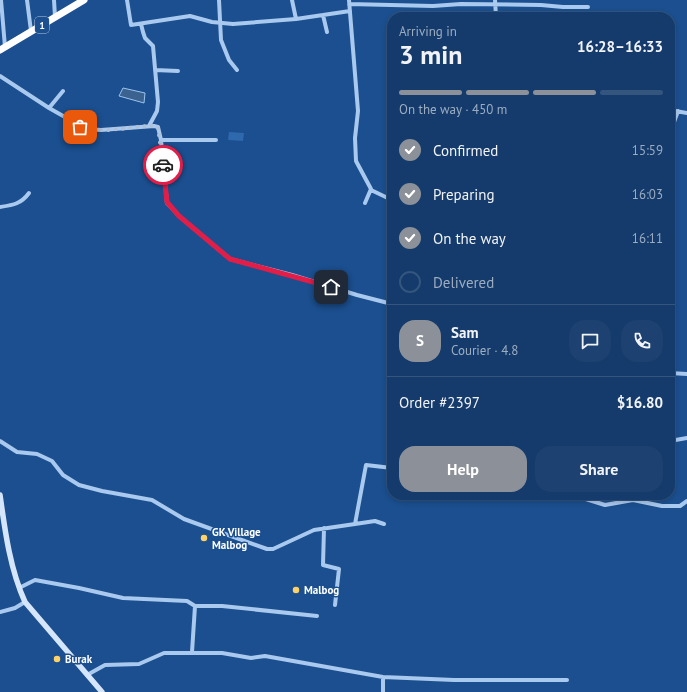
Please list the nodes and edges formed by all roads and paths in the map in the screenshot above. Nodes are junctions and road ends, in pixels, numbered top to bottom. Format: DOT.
graph roads {
  1 [pos="0,0"];
  2 [pos="27,0"];
  3 [pos="54,0"];
  4 [pos="83,0"];
  5 [pos="127,0"];
  6 [pos="219,0"];
  7 [pos="292,0"];
  8 [pos="349,2"];
  9 [pos="495,2"];
  10 [pos="588,7"];
  11 [pos="350,11"];
  12 [pos="496,12"];
  13 [pos="323,15"];
  14 [pos="55,18"];
  15 [pos="296,18"];
  16 [pos="221,23"];
  17 [pos="141,24"];
  18 [pos="31,32"];
  19 [pos="327,32"];
  20 [pos="2,48"];
  21 [pos="155,70"];
  22 [pos="237,70"];
  23 [pos="178,71"];
  24 [pos="0,76"];
  25 [pos="62,91"];
  26 [pos="49,108"];
  27 [pos="675,111"];
  28 [pos="678,111"];
  29 [pos="687,112"];
  30 [pos="675,119"];
  31 [pos="149,126"];
  32 [pos="161,140"];
  33 [pos="216,140"];
  34 [pos="371,190"];
  35 [pos="29,193"];
  36 [pos="387,198"];
  37 [pos="365,203"];
  38 [pos="0,207"];
  39 [pos="387,303"];
  40 [pos="675,373"];
  41 [pos="687,374"];
  42 [pos="687,438"];
  43 [pos="675,440"];
  44 [pos="0,441"];
  45 [pos="387,467"];
  46 [pos="0,495"];
  47 [pos="589,500"];
  48 [pos="633,500"];
  49 [pos="633,500"];
  50 [pos="687,502"];
  51 [pos="355,524"];
  52 [pos="384,524"];
  53 [pos="324,528"];
  54 [pos="19,588"];
  55 [pos="25,602"];
  56 [pos="336,605"];
  57 [pos="195,606"];
  58 [pos="0,612"];
  59 [pos="316,616"];
  60 [pos="192,652"];
  61 [pos="87,675"];
  62 [pos="384,677"];
  63 [pos="567,680"];
  64 [pos="102,692"];
  65 [pos="383,692"];
  1 -- 20 [label="street"];
  2 -- 18 [label="street"];
  3 -- 14 [label="street"];
  4 -- 14 [label="highway, 1"];
  5 -- 17 [label="street"];
  6 -- 16 [label="street"];
  7 -- 15 [label="street"];
  8 -- 9 [label="street"];
  8 -- 11 [label="street"];
  9 -- 10 [label="street"];
  9 -- 12 [label="street"];
  11 -- 13 [label="street"];
  11 -- 34 [label="street"];
  13 -- 15 [label="street"];
  13 -- 19 [label="street"];
  14 -- 18 [label="highway, 1"];
  15 -- 16 [label="street"];
  16 -- 17 [label="street"];
  16 -- 22 [label="street"];
  17 -- 21 [label="street"];
  18 -- 20 [label="highway, 1"];
  21 -- 23 [label="street"];
  21 -- 31 [label="street"];
  24 -- 26 [label="street"];
  25 -- 26 [label="street"];
  26 -- 31 [label="street"];
  27 -- 28 [label="street"];
  28 -- 29 [label="street"];
  28 -- 30 [label="street"];
  31 -- 32 [label="street"];
  32 -- 33 [label="street"];
  32 -- 39 [label="street"];
  34 -- 36 [label="street"];
  34 -- 37 [label="street"];
  35 -- 38 [label="street"];
  40 -- 41 [label="street"];
  42 -- 43 [label="street"];
  44 -- 53 [label="street"];
  45 -- 51 [label="street"];
  46 -- 54 [label="street"];
  47 -- 49 [label="street"];
  48 -- 50 [label="street"];
  51 -- 52 [label="street"];
  51 -- 53 [label="street"];
  53 -- 56 [label="street"];
  54 -- 55 [label="street"];
  54 -- 57 [label="street"];
  55 -- 58 [label="street"];
  55 -- 61 [label="street"];
  57 -- 59 [label="street"];
  57 -- 60 [label="street"];
  60 -- 61 [label="street"];
  60 -- 62 [label="street"];
  61 -- 64 [label="street"];
  62 -- 63 [label="street"];
  62 -- 65 [label="street"];
}
